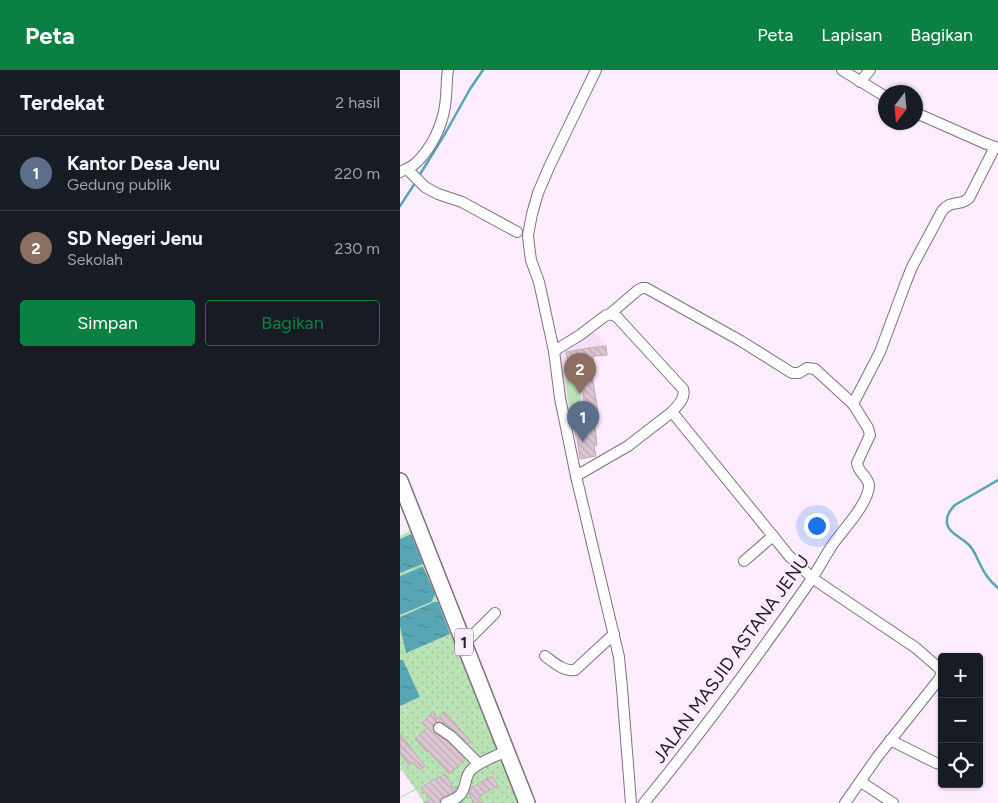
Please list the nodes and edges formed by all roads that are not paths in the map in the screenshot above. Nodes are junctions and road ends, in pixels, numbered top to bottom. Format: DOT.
graph roads {
  1 [pos="448,70"];
  2 [pos="596,70"];
  3 [pos="842,70"];
  4 [pos="870,70"];
  5 [pos="860,82"];
  6 [pos="878,92"];
  7 [pos="923,116"];
  8 [pos="996,148"];
  9 [pos="405,171"];
  10 [pos="516,232"];
  11 [pos="610,314"];
  12 [pos="554,351"];
  13 [pos="853,404"];
  14 [pos="672,412"];
  15 [pos="576,476"];
  16 [pos="400,481"];
  17 [pos="773,536"];
  18 [pos="744,561"];
  19 [pos="812,578"];
  20 [pos="495,613"];
  21 [pos="614,634"];
  22 [pos="464,644"];
  23 [pos="545,656"];
  24 [pos="439,728"];
  25 [pos="890,740"];
  26 [pos="506,751"];
  27 [pos="938,763"];
  28 [pos="479,764"];
  29 [pos="861,782"];
  30 [pos="446,803"];
  31 [pos="527,803"];
  32 [pos="631,803"];
  33 [pos="644,803"];
  34 [pos="845,803"];
  35 [pos="893,803"];
  1 -- 9 [label="street"];
  2 -- 12 [label="street"];
  3 -- 5 [label="street"];
  4 -- 5 [label="street"];
  5 -- 6 [label="street"];
  7 -- 8 [label="street"];
  8 -- 13 [label="street"];
  9 -- 10 [label="street"];
  11 -- 12 [label="street"];
  11 -- 13 [label="street"];
  11 -- 14 [label="street"];
  12 -- 15 [label="street"];
  13 -- 19 [label="street, JALAN MASJID ASTANA JENU"];
  14 -- 15 [label="street"];
  14 -- 17 [label="street"];
  15 -- 21 [label="street"];
  16 -- 22 [label="highway, 1"];
  17 -- 18 [label="street"];
  17 -- 19 [label="street"];
  19 -- 25 [label="street"];
  19 -- 33 [label="street, JALAN MASJID ASTANA JENU"];
  20 -- 22 [label="street"];
  21 -- 23 [label="street"];
  21 -- 32 [label="street"];
  22 -- 26 [label="highway, 1"];
  24 -- 28 [label="street"];
  25 -- 27 [label="street"];
  25 -- 29 [label="street"];
  26 -- 28 [label="street"];
  26 -- 31 [label="highway, 1"];
  28 -- 30 [label="street"];
  29 -- 34 [label="street"];
  29 -- 35 [label="street"];
}
